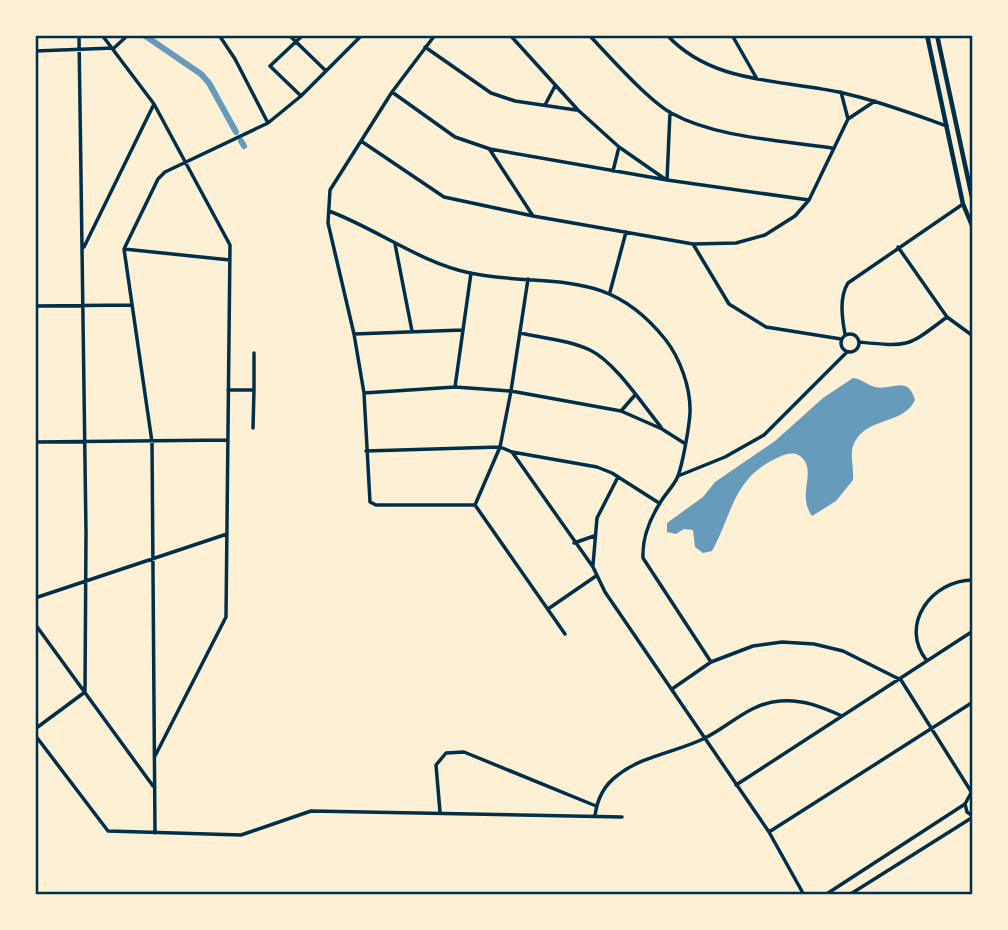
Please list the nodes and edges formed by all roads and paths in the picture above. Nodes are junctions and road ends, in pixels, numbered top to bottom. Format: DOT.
graph roads {
  1 [pos="79,35"];
  2 [pos="102,35"];
  3 [pos="128,35"];
  4 [pos="219,35"];
  5 [pos="289,35"];
  6 [pos="303,35"];
  7 [pos="362,35"];
  8 [pos="435,35"];
  9 [pos="510,35"];
  10 [pos="667,35"];
  11 [pos="732,35"];
  12 [pos="927,35"];
  13 [pos="937,35"];
  14 [pos="591,36"];
  15 [pos="296,42"];
  16 [pos="425,47"];
  17 [pos="114,48"];
  18 [pos="35,51"];
  19 [pos="78,51"];
  20 [pos="326,71"];
  21 [pos="757,79"];
  22 [pos="555,86"];
  23 [pos="841,92"];
  24 [pos="393,93"];
  25 [pos="301,96"];
  26 [pos="875,101"];
  27 [pos="153,104"];
  28 [pos="545,106"];
  29 [pos="578,110"];
  30 [pos="670,112"];
  31 [pos="848,119"];
  32 [pos="268,123"];
  33 [pos="947,127"];
  34 [pos="361,141"];
  35 [pos="619,147"];
  36 [pos="490,149"];
  37 [pos="832,149"];
  38 [pos="184,162"];
  39 [pos="613,171"];
  40 [pos="667,180"];
  41 [pos="809,200"];
  42 [pos="973,202"];
  43 [pos="963,204"];
  44 [pos="329,212"];
  45 [pos="533,216"];
  46 [pos="973,228"];
  47 [pos="626,232"];
  48 [pos="395,243"];
  49 [pos="693,244"];
  50 [pos="898,247"];
  51 [pos="83,249"];
  52 [pos="124,249"];
  53 [pos="230,260"];
  54 [pos="471,273"];
  55 [pos="528,279"];
  56 [pos="610,292"];
  57 [pos="83,305"];
  58 [pos="131,305"];
  59 [pos="35,306"];
  60 [pos="947,317"];
  61 [pos="462,330"];
  62 [pos="412,331"];
  63 [pos="520,333"];
  64 [pos="354,334"];
  65 [pos="845,334"];
  66 [pos="973,336"];
  67 [pos="841,339"];
  68 [pos="859,342"];
  69 [pos="847,352"];
  70 [pos="254,353"];
  71 [pos="455,387"];
  72 [pos="228,390"];
  73 [pos="254,390"];
  74 [pos="511,391"];
  75 [pos="364,393"];
  76 [pos="635,395"];
  77 [pos="621,411"];
  78 [pos="253,428"];
  79 [pos="662,429"];
  80 [pos="228,440"];
  81 [pos="85,441"];
  82 [pos="35,442"];
  83 [pos="152,442"];
  84 [pos="684,443"];
  85 [pos="499,447"];
  86 [pos="366,452"];
  87 [pos="512,452"];
  88 [pos="678,476"];
  89 [pos="618,477"];
  90 [pos="659,503"];
  91 [pos="475,505"];
  92 [pos="227,534"];
  93 [pos="594,536"];
  94 [pos="574,542"];
  95 [pos="152,558"];
  96 [pos="593,567"];
  97 [pos="596,576"];
  98 [pos="973,580"];
  99 [pos="86,582"];
  100 [pos="35,598"];
  101 [pos="548,609"];
  102 [pos="35,624"];
  103 [pos="973,631"];
  104 [pos="565,634"];
  105 [pos="928,661"];
  106 [pos="711,662"];
  107 [pos="901,680"];
  108 [pos="672,689"];
  109 [pos="85,692"];
  110 [pos="973,702"];
  111 [pos="842,716"];
  112 [pos="930,728"];
  113 [pos="35,729"];
  114 [pos="35,735"];
  115 [pos="704,739"];
  116 [pos="154,759"];
  117 [pos="736,785"];
  118 [pos="154,787"];
  119 [pos="972,792"];
  120 [pos="965,804"];
  121 [pos="596,806"];
  122 [pos="440,812"];
  123 [pos="595,816"];
  124 [pos="622,817"];
  125 [pos="973,817"];
  126 [pos="769,832"];
  127 [pos="155,833"];
  128 [pos="804,895"];
  129 [pos="825,895"];
  130 [pos="849,895"];
  1 -- 19 [label="street"];
  2 -- 17 [label="street"];
  3 -- 17 [label="street"];
  4 -- 32 [label="street"];
  5 -- 15 [label="street"];
  6 -- 15 [label="street"];
  7 -- 20 [label="street"];
  8 -- 16 [label="street"];
  9 -- 22 [label="street"];
  10 -- 21 [label="street"];
  11 -- 21 [label="street"];
  12 -- 33 [label="street"];
  13 -- 42 [label="street"];
  14 -- 30 [label="street"];
  15 -- 20 [label="street"];
  15 -- 25 [label="street"];
  16 -- 24 [label="street"];
  16 -- 28 [label="street"];
  17 -- 19 [label="street"];
  17 -- 27 [label="street"];
  18 -- 19 [label="street"];
  19 -- 51 [label="street"];
  20 -- 25 [label="street"];
  21 -- 23 [label="street"];
  22 -- 28 [label="street"];
  22 -- 29 [label="street"];
  23 -- 26 [label="street"];
  23 -- 31 [label="street"];
  24 -- 34 [label="street"];
  24 -- 36 [label="street"];
  25 -- 32 [label="street"];
  26 -- 31 [label="street"];
  26 -- 33 [label="street"];
  27 -- 38 [label="street"];
  27 -- 51 [label="street"];
  28 -- 29 [label="street"];
  29 -- 35 [label="street"];
  30 -- 37 [label="street"];
  30 -- 40 [label="street"];
  31 -- 37 [label="street"];
  32 -- 38 [label="street"];
  33 -- 43 [label="street"];
  34 -- 44 [label="street"];
  34 -- 45 [label="street"];
  35 -- 39 [label="street"];
  35 -- 40 [label="street"];
  36 -- 39 [label="street"];
  36 -- 45 [label="street"];
  37 -- 41 [label="street"];
  38 -- 52 [label="street"];
  38 -- 53 [label="street"];
  39 -- 40 [label="street"];
  40 -- 41 [label="street"];
  41 -- 49 [label="street"];
  43 -- 46 [label="street"];
  43 -- 50 [label="street"];
  44 -- 48 [label="street"];
  44 -- 64 [label="street"];
  45 -- 47 [label="street"];
  47 -- 49 [label="street"];
  47 -- 56 [label="street"];
  48 -- 54 [label="street"];
  48 -- 62 [label="street"];
  49 -- 67 [label="street"];
  50 -- 60 [label="street"];
  50 -- 65 [label="street"];
  51 -- 57 [label="street"];
  52 -- 53 [label="street"];
  52 -- 58 [label="street"];
  53 -- 72 [label="street"];
  54 -- 55 [label="street"];
  54 -- 61 [label="street"];
  55 -- 56 [label="street"];
  55 -- 63 [label="street"];
  56 -- 84 [label="street"];
  57 -- 58 [label="street"];
  57 -- 59 [label="street"];
  57 -- 81 [label="street"];
  58 -- 83 [label="street"];
  60 -- 66 [label="street"];
  60 -- 68 [label="street"];
  61 -- 62 [label="street"];
  61 -- 71 [label="street"];
  62 -- 64 [label="street"];
  63 -- 74 [label="street"];
  63 -- 76 [label="street"];
  64 -- 75 [label="street"];
  65 -- 67 [label="street"];
  65 -- 68 [label="street"];
  67 -- 69 [label="street"];
  68 -- 69 [label="street"];
  69 -- 88 [label="street"];
  70 -- 73 [label="street"];
  71 -- 74 [label="street"];
  71 -- 75 [label="street"];
  72 -- 73 [label="street"];
  72 -- 80 [label="street"];
  73 -- 78 [label="street"];
  74 -- 77 [label="street"];
  74 -- 85 [label="street"];
  75 -- 86 [label="street"];
  76 -- 77 [label="street"];
  76 -- 79 [label="street"];
  77 -- 79 [label="street"];
  79 -- 84 [label="street"];
  80 -- 83 [label="street"];
  80 -- 92 [label="street"];
  81 -- 82 [label="street"];
  81 -- 83 [label="street"];
  81 -- 99 [label="street"];
  83 -- 95 [label="street"];
  84 -- 88 [label="street"];
  85 -- 86 [label="street"];
  85 -- 87 [label="street"];
  85 -- 91 [label="street"];
  86 -- 91 [label="street"];
  87 -- 89 [label="street"];
  87 -- 94 [label="street"];
  88 -- 90 [label="street"];
  89 -- 90 [label="street"];
  89 -- 93 [label="street"];
  90 -- 106 [label="street"];
  91 -- 101 [label="street"];
  92 -- 95 [label="street"];
  92 -- 116 [label="street"];
  93 -- 94 [label="street"];
  93 -- 96 [label="street"];
  94 -- 96 [label="street"];
  95 -- 99 [label="street"];
  95 -- 116 [label="street"];
  96 -- 97 [label="street"];
  97 -- 101 [label="street"];
  97 -- 108 [label="street"];
  98 -- 105 [label="street"];
  99 -- 100 [label="street"];
  99 -- 109 [label="street"];
  101 -- 104 [label="street"];
  102 -- 109 [label="street"];
  103 -- 105 [label="street"];
  105 -- 107 [label="street"];
  106 -- 107 [label="street"];
  106 -- 108 [label="street"];
  107 -- 111 [label="street"];
  107 -- 112 [label="street"];
  108 -- 115 [label="street"];
  109 -- 113 [label="street"];
  109 -- 118 [label="street"];
  110 -- 112 [label="street"];
  111 -- 115 [label="street"];
  111 -- 117 [label="street"];
  112 -- 119 [label="street"];
  112 -- 126 [label="street"];
  114 -- 127 [label="street"];
  115 -- 117 [label="street"];
  115 -- 121 [label="street"];
  116 -- 118 [label="street"];
  117 -- 126 [label="street"];
  118 -- 127 [label="street"];
  119 -- 120 [label="street"];
  120 -- 125 [label="street"];
  120 -- 129 [label="street"];
  121 -- 122 [label="street"];
  121 -- 123 [label="street"];
  122 -- 123 [label="street"];
  122 -- 127 [label="street"];
  123 -- 124 [label="street"];
  125 -- 130 [label="street"];
  126 -- 128 [label="street"];
}
